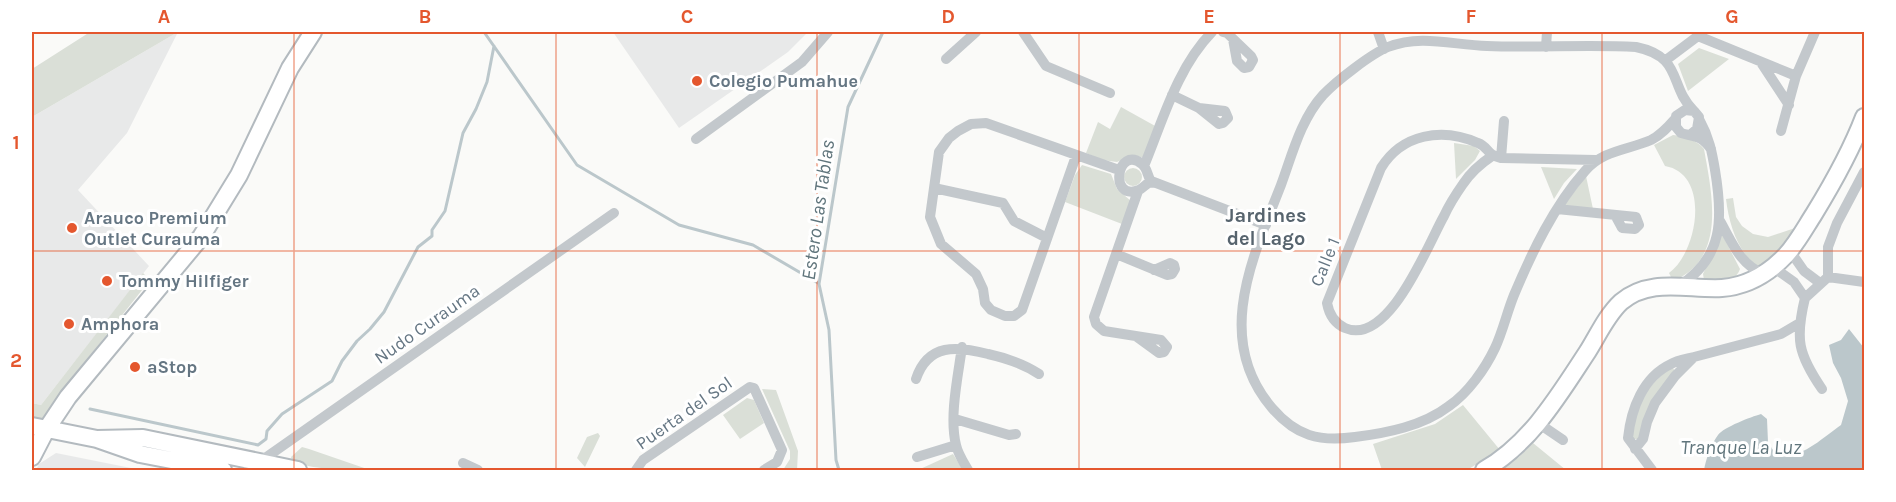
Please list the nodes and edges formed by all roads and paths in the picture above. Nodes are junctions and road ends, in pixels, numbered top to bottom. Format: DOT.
graph roads {
  1 [pos="313,32"];
  2 [pos="828,32"];
  3 [pos="976,32"];
  4 [pos="1023,32"];
  5 [pos="1212,32"];
  6 [pos="1223,32"];
  7 [pos="1378,32"];
  8 [pos="1547,32"];
  9 [pos="1815,32"];
  10 [pos="1699,34"];
  11 [pos="1233,39"];
  12 [pos="1546,47"];
  13 [pos="1384,49"];
  14 [pos="946,59"];
  15 [pos="1666,60"];
  16 [pos="1762,64"];
  17 [pos="1675,74"];
  18 [pos="1796,76"];
  19 [pos="1110,93"];
  20 [pos="1172,95"];
  21 [pos="1789,105"];
  22 [pos="1199,108"];
  23 [pos="1694,111"];
  24 [pos="1864,117"];
  25 [pos="1504,121"];
  26 [pos="1677,121"];
  27 [pos="1700,122"];
  28 [pos="1781,131"];
  29 [pos="1691,134"];
  30 [pos="696,139"];
  31 [pos="1711,149"];
  32 [pos="1076,156"];
  33 [pos="1497,157"];
  34 [pos="1596,160"];
  35 [pos="1144,166"];
  36 [pos="1119,170"];
  37 [pos="1864,172"];
  38 [pos="1156,183"];
  39 [pos="934,188"];
  40 [pos="1138,190"];
  41 [pos="1557,209"];
  42 [pos="614,213"];
  43 [pos="1615,215"];
  44 [pos="1720,221"];
  45 [pos="1266,225"];
  46 [pos="1047,238"];
  47 [pos="1790,251"];
  48 [pos="1116,254"];
  49 [pos="1745,263"];
  50 [pos="1154,270"];
  51 [pos="1700,270"];
  52 [pos="1768,270"];
  53 [pos="1824,280"];
  54 [pos="1864,282"];
  55 [pos="1737,286"];
  56 [pos="1678,287"];
  57 [pos="1701,288"];
  58 [pos="1805,298"];
  59 [pos="1798,324"];
  60 [pos="1137,337"];
  61 [pos="962,347"];
  62 [pos="1694,357"];
  63 [pos="1040,374"];
  64 [pos="916,380"];
  65 [pos="1822,389"];
  66 [pos="955,419"];
  67 [pos="1538,423"];
  68 [pos="39,428"];
  69 [pos="1016,434"];
  70 [pos="97,439"];
  71 [pos="1563,440"];
  72 [pos="956,445"];
  73 [pos="1635,449"];
  74 [pos="32,457"];
  75 [pos="917,457"];
  76 [pos="463,463"];
  77 [pos="254,466"];
  78 [pos="223,471"];
  79 [pos="298,471"];
  80 [pos="478,471"];
  81 [pos="636,471"];
  82 [pos="764,471"];
  83 [pos="968,471"];
  84 [pos="1484,471"];
  85 [pos="1652,471"];
  1 -- 68 [label="street"];
  2 -- 30 [label="street"];
  3 -- 14 [label="street"];
  4 -- 19 [label="street"];
  5 -- 20 [label="street"];
  6 -- 11 [label="street"];
  7 -- 13 [label="street"];
  8 -- 12 [label="street"];
  9 -- 18 [label="street"];
  10 -- 15 [label="street"];
  10 -- 16 [label="street"];
  12 -- 13 [label="street"];
  12 -- 15 [label="street"];
  13 -- 45 [label="street"];
  15 -- 17 [label="street"];
  16 -- 18 [label="street"];
  16 -- 21 [label="street"];
  17 -- 23 [label="street"];
  17 -- 26 [label="street"];
  18 -- 21 [label="street"];
  20 -- 22 [label="street"];
  20 -- 35 [label="street"];
  21 -- 28 [label="street"];
  23 -- 26 [label="street"];
  23 -- 27 [label="street"];
  24 -- 47 [label="street"];
  25 -- 33 [label="street"];
  26 -- 29 [label="street"];
  26 -- 34 [label="street"];
  27 -- 29 [label="street"];
  27 -- 31 [label="street"];
  29 -- 31 [label="street"];
  31 -- 44 [label="street"];
  32 -- 36 [label="street"];
  32 -- 39 [label="street"];
  32 -- 46 [label="street"];
  33 -- 33 [label="street, Calle 1"];
  33 -- 34 [label="street"];
  34 -- 41 [label="street"];
  35 -- 36 [label="street"];
  35 -- 38 [label="street"];
  36 -- 40 [label="street"];
  37 -- 53 [label="street"];
  38 -- 40 [label="street"];
  38 -- 45 [label="street"];
  39 -- 46 [label="street"];
  39 -- 46 [label="street"];
  40 -- 48 [label="street"];
  41 -- 43 [label="street"];
  41 -- 45 [label="street"];
  42 -- 77 [label="street, Nudo Curauma"];
  44 -- 49 [label="street"];
  44 -- 51 [label="street"];
  47 -- 52 [label="street"];
  47 -- 53 [label="street"];
  48 -- 50 [label="street"];
  48 -- 60 [label="street"];
  49 -- 52 [label="street"];
  49 -- 55 [label="street"];
  51 -- 56 [label="street"];
  51 -- 57 [label="street"];
  52 -- 55 [label="street"];
  52 -- 58 [label="street"];
  53 -- 54 [label="street"];
  53 -- 58 [label="street"];
  55 -- 57 [label="street"];
  56 -- 57 [label="street"];
  56 -- 67 [label="street"];
  58 -- 59 [label="street"];
  59 -- 62 [label="street"];
  59 -- 65 [label="street"];
  61 -- 63 [label="street"];
  61 -- 64 [label="street"];
  61 -- 66 [label="street"];
  62 -- 73 [label="street"];
  62 -- 73 [label="street"];
  66 -- 69 [label="street"];
  66 -- 72 [label="street"];
  67 -- 71 [label="street"];
  67 -- 84 [label="street"];
  68 -- 70 [label="street"];
  68 -- 74 [label="street"];
  70 -- 77 [label="street"];
  70 -- 78 [label="street"];
  72 -- 75 [label="street"];
  72 -- 83 [label="street"];
  73 -- 85 [label="street"];
  76 -- 80 [label="street"];
  77 -- 79 [label="street"];
  81 -- 82 [label="street, Puerta del Sol"];
}
